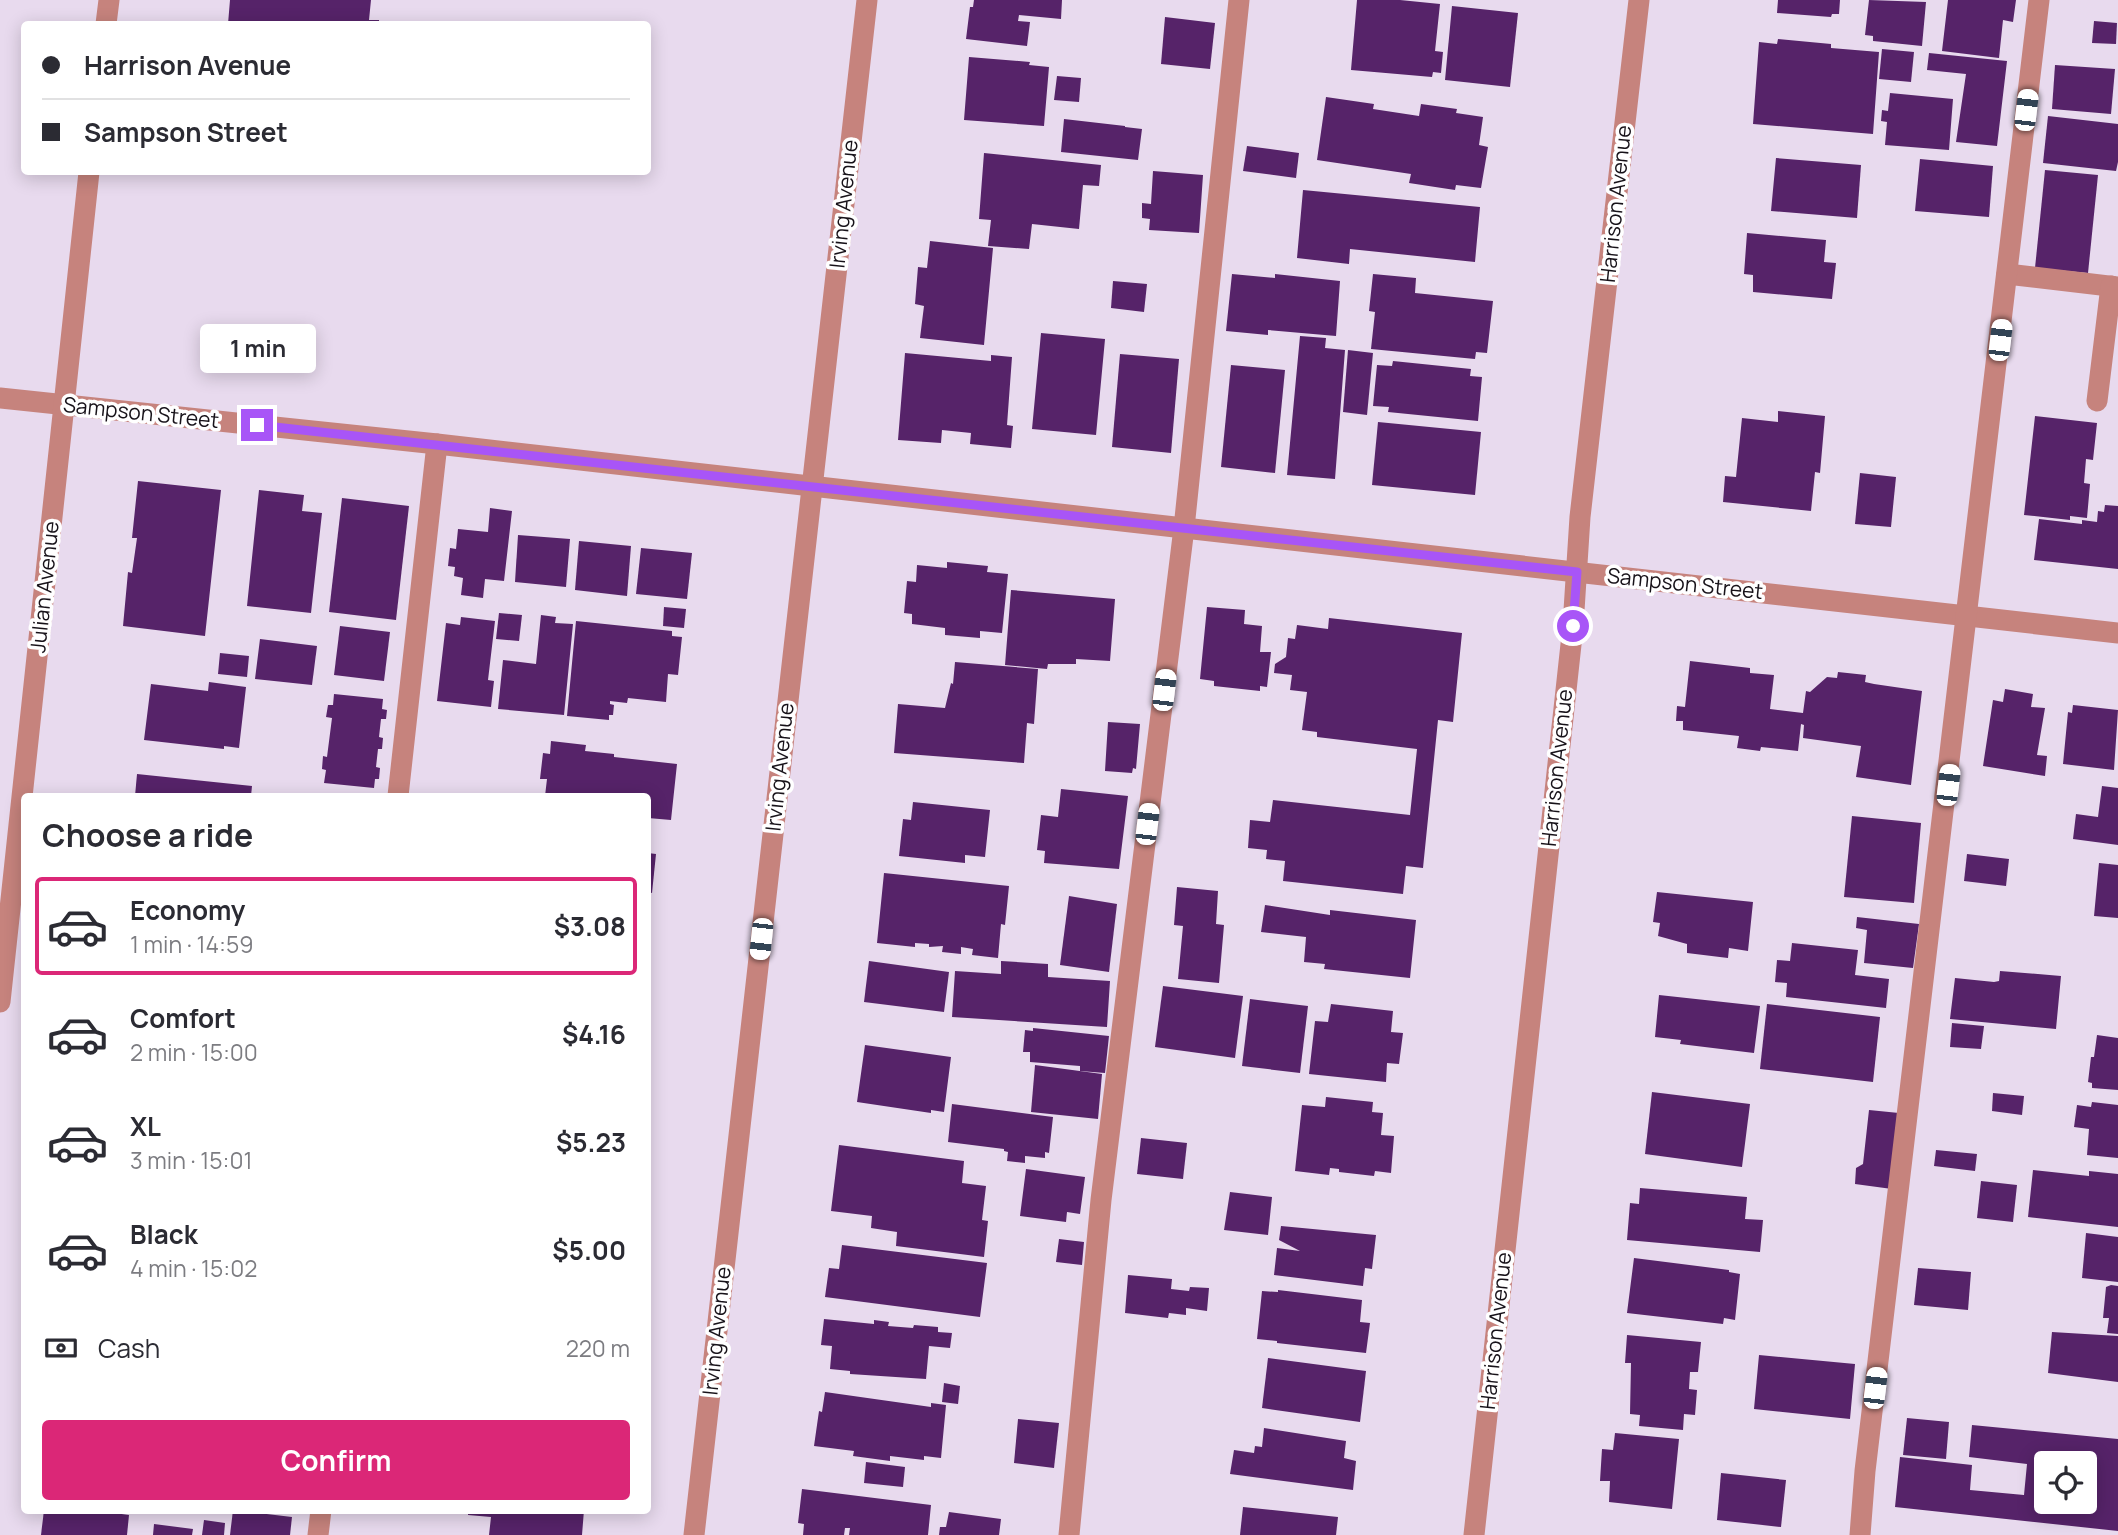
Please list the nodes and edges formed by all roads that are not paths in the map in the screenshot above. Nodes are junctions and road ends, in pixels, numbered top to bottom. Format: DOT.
graph roads {
  1 [pos="109,0"];
  2 [pos="867,0"];
  3 [pos="1238,0"];
  4 [pos="1639,0"];
  5 [pos="2039,0"];
  6 [pos="106,21"];
  7 [pos="89,175"];
  8 [pos="2007,274"];
  9 [pos="2114,286"];
  10 [pos="0,398"];
  11 [pos="2097,401"];
  12 [pos="64,405"];
  13 [pos="437,444"];
  14 [pos="813,487"];
  15 [pos="1184,528"];
  16 [pos="1577,572"];
  17 [pos="1968,616"];
  18 [pos="2118,633"];
  19 [pos="22,793"];
  20 [pos="398,793"];
  21 [pos="21,806"];
  22 [pos="0,1002"];
  23 [pos="321,1514"];
  24 [pos="318,1535"];
  25 [pos="694,1535"];
  26 [pos="1069,1535"];
  27 [pos="1474,1535"];
  28 [pos="1860,1535"];
  1 -- 6 [label="street"];
  2 -- 14 [label="street, Irving Avenue"];
  3 -- 15 [label="street"];
  4 -- 16 [label="street, Harrison Avenue"];
  5 -- 8 [label="street"];
  7 -- 12 [label="street, Julian Avenue"];
  8 -- 9 [label="street"];
  8 -- 17 [label="street"];
  9 -- 11 [label="street"];
  10 -- 12 [label="street, Sampson Street"];
  12 -- 13 [label="street, Sampson Street"];
  12 -- 19 [label="street, Julian Avenue"];
  13 -- 14 [label="street, Sampson Street"];
  13 -- 20 [label="street"];
  14 -- 15 [label="street, Sampson Street"];
  14 -- 25 [label="street, Irving Avenue"];
  15 -- 16 [label="street, Sampson Street"];
  15 -- 26 [label="street"];
  16 -- 17 [label="street, Sampson Street"];
  16 -- 27 [label="street, Harrison Avenue"];
  17 -- 18 [label="street, Sampson Street"];
  17 -- 28 [label="street"];
  21 -- 22 [label="street, Julian Avenue"];
  23 -- 24 [label="street"];
}
